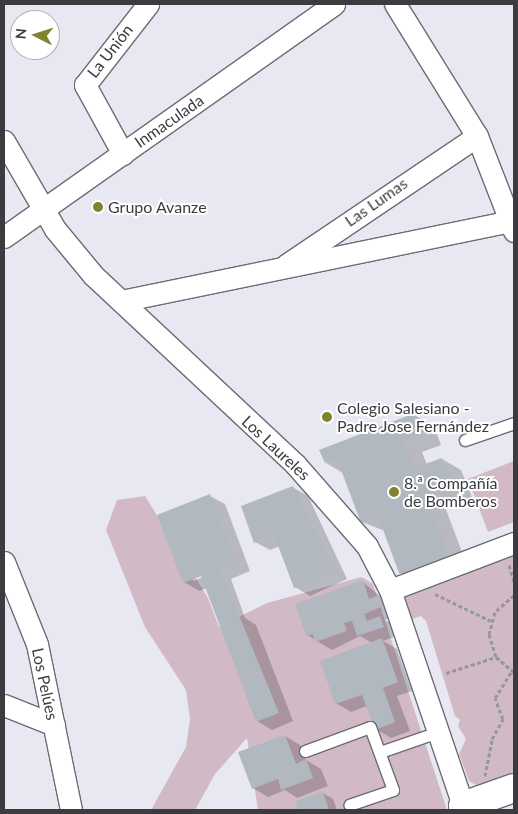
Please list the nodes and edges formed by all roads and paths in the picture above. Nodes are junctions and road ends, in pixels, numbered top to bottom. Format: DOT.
graph roads {
  1 [pos="148,4"];
  2 [pos="334,4"];
  3 [pos="395,4"];
  4 [pos="477,136"];
  5 [pos="4,141"];
  6 [pos="123,154"];
  7 [pos="43,209"];
  8 [pos="512,226"];
  9 [pos="4,238"];
  10 [pos="277,270"];
  11 [pos="121,301"];
  12 [pos="514,423"];
  13 [pos="464,440"];
  14 [pos="514,543"];
  15 [pos="4,562"];
  16 [pos="415,580"];
  17 [pos="390,590"];
  18 [pos="514,595"];
  19 [pos="490,621"];
  20 [pos="496,657"];
  21 [pos="513,671"];
  22 [pos="446,673"];
  23 [pos="4,705"];
  24 [pos="54,725"];
  25 [pos="438,732"];
  26 [pos="305,751"];
  27 [pos="380,752"];
  28 [pos="485,779"];
  29 [pos="514,788"];
  30 [pos="349,805"];
  31 [pos="464,808"];
  32 [pos="72,810"];
  1 -- 6 [label="street, La Unión"];
  2 -- 6 [label="street, Inmaculada"];
  3 -- 4 [label="street, Las Lumas"];
  4 -- 8 [label="street, Las Lumas"];
  4 -- 10 [label="street, Las Lumas"];
  5 -- 7 [label="street, Los Laureles"];
  6 -- 7 [label="street, Inmaculada"];
  7 -- 9 [label="street, Inmaculada"];
  7 -- 11 [label="street, Los Laureles"];
  8 -- 10 [label="street, Las Lumas"];
  10 -- 11 [label="street, Las Lumas"];
  11 -- 17 [label="street, Los Laureles"];
  12 -- 13 [label="lane"];
  14 -- 16 [label="street"];
  15 -- 24 [label="street, Los Pelúes"];
  16 -- 17 [label="street"];
  16 -- 19 [label="path"];
  17 -- 25 [label="street, Los Laureles"];
  18 -- 19 [label="path"];
  19 -- 20 [label="path"];
  20 -- 21 [label="path"];
  20 -- 22 [label="path"];
  21 -- 28 [label="path"];
  23 -- 24 [label="street"];
  24 -- 32 [label="street, Los Pelúes"];
  25 -- 27 [label="lane"];
  25 -- 31 [label="street, Los Laureles"];
  26 -- 27 [label="lane"];
  27 -- 30 [label="lane"];
  29 -- 31 [label="main road"];
}
